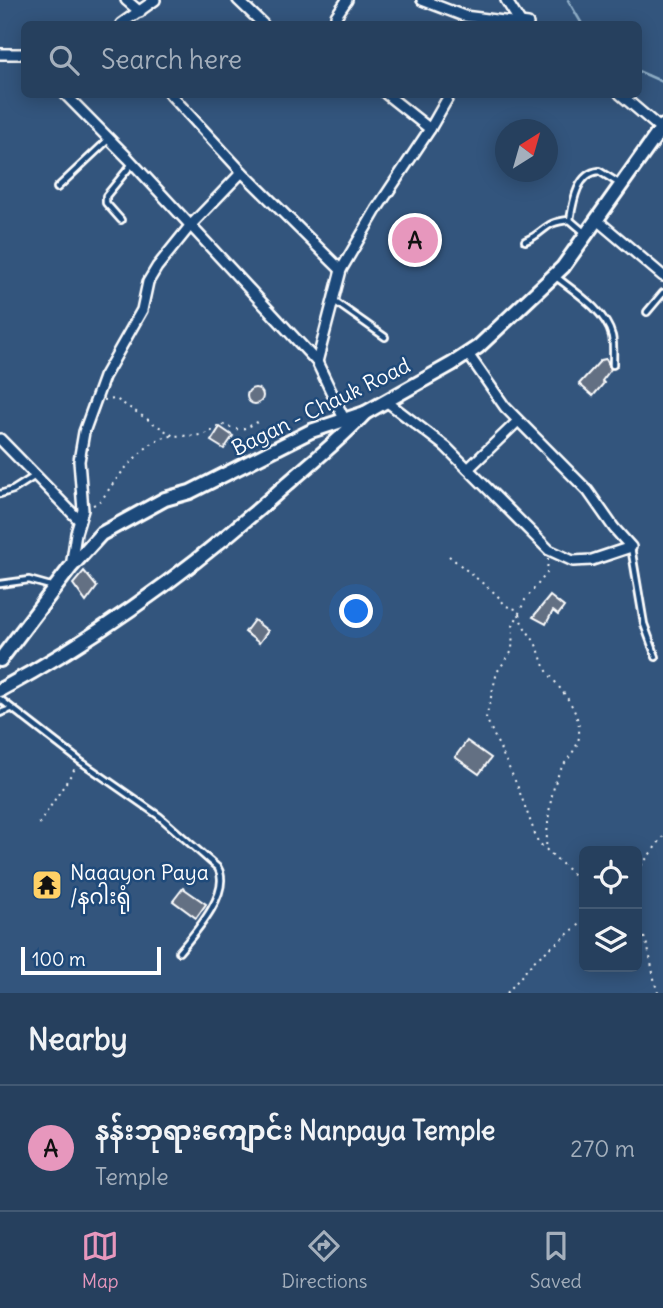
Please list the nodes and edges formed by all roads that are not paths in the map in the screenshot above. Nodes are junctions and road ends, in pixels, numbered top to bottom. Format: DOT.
graph roads {
  1 [pos="126,0"];
  2 [pos="155,0"];
  3 [pos="238,0"];
  4 [pos="347,0"];
  5 [pos="422,0"];
  6 [pos="506,0"];
  7 [pos="140,12"];
  8 [pos="336,16"];
  9 [pos="126,21"];
  10 [pos="260,21"];
  11 [pos="488,21"];
  12 [pos="519,21"];
  13 [pos="0,54"];
  14 [pos="21,54"];
  15 [pos="69,98"];
  16 [pos="174,98"];
  17 [pos="391,98"];
  18 [pos="448,98"];
  19 [pos="625,98"];
  20 [pos="662,128"];
  21 [pos="430,129"];
  22 [pos="109,139"];
  23 [pos="133,163"];
  24 [pos="242,172"];
  25 [pos="621,185"];
  26 [pos="57,188"];
  27 [pos="121,220"];
  28 [pos="570,220"];
  29 [pos="597,220"];
  30 [pos="190,226"];
  31 [pos="588,235"];
  32 [pos="525,242"];
  33 [pos="341,270"];
  34 [pos="554,275"];
  35 [pos="663,276"];
  36 [pos="663,293"];
  37 [pos="334,300"];
  38 [pos="646,312"];
  39 [pos="385,337"];
  40 [pos="468,354"];
  41 [pos="317,362"];
  42 [pos="613,365"];
  43 [pos="386,401"];
  44 [pos="518,421"];
  45 [pos="346,423"];
  46 [pos="0,439"];
  47 [pos="468,469"];
  48 [pos="35,476"];
  49 [pos="0,494"];
  50 [pos="79,520"];
  51 [pos="631,547"];
  52 [pos="70,568"];
  53 [pos="0,584"];
  54 [pos="56,587"];
  55 [pos="656,657"];
  56 [pos="0,660"];
  57 [pos="0,690"];
  58 [pos="0,699"];
  59 [pos="12,708"];
  60 [pos="0,713"];
  61 [pos="178,952"];
  1 -- 7 [label="street"];
  2 -- 7 [label="street"];
  3 -- 10 [label="street"];
  4 -- 8 [label="street"];
  5 -- 11 [label="street"];
  6 -- 12 [label="street"];
  7 -- 9 [label="street"];
  13 -- 14 [label="street"];
  15 -- 22 [label="street"];
  16 -- 24 [label="street"];
  17 -- 21 [label="street"];
  18 -- 21 [label="street"];
  19 -- 20 [label="street"];
  20 -- 25 [label="main road, Bagan - Chauk Road"];
  21 -- 33 [label="street"];
  22 -- 23 [label="street"];
  22 -- 26 [label="lane"];
  23 -- 27 [label="lane"];
  23 -- 30 [label="street"];
  24 -- 30 [label="street"];
  24 -- 33 [label="street"];
  25 -- 28 [label="lane"];
  25 -- 29 [label="main road, Bagan - Chauk Road"];
  28 -- 31 [label="lane"];
  28 -- 32 [label="lane"];
  29 -- 31 [label="main road, Bagan - Chauk Road"];
  29 -- 35 [label="street"];
  30 -- 41 [label="street"];
  30 -- 50 [label="street"];
  31 -- 34 [label="main road, Bagan - Chauk Road"];
  33 -- 37 [label="street"];
  34 -- 40 [label="main road, Bagan - Chauk Road"];
  34 -- 42 [label="lane"];
  36 -- 38 [label="lane"];
  37 -- 39 [label="lane"];
  37 -- 41 [label="street"];
  40 -- 43 [label="main road, Bagan - Chauk Road"];
  40 -- 44 [label="street"];
  41 -- 45 [label="street"];
  43 -- 45 [label="main road, Bagan - Chauk Road"];
  43 -- 47 [label="street"];
  44 -- 47 [label="street"];
  44 -- 51 [label="street"];
  45 -- 52 [label="main road, Bagan - Chauk Road"];
  45 -- 57 [label="main road, Bagan - Chauk Road"];
  46 -- 48 [label="street"];
  47 -- 51 [label="street"];
  48 -- 49 [label="lane"];
  48 -- 50 [label="street"];
  50 -- 52 [label="street"];
  51 -- 55 [label="lane"];
  52 -- 54 [label="main road, Bagan - Chauk Road"];
  53 -- 54 [label="lane"];
  54 -- 56 [label="main road, Bagan - Chauk Road"];
  58 -- 59 [label="lane"];
  59 -- 60 [label="lane"];
  59 -- 61 [label="lane"];
}
